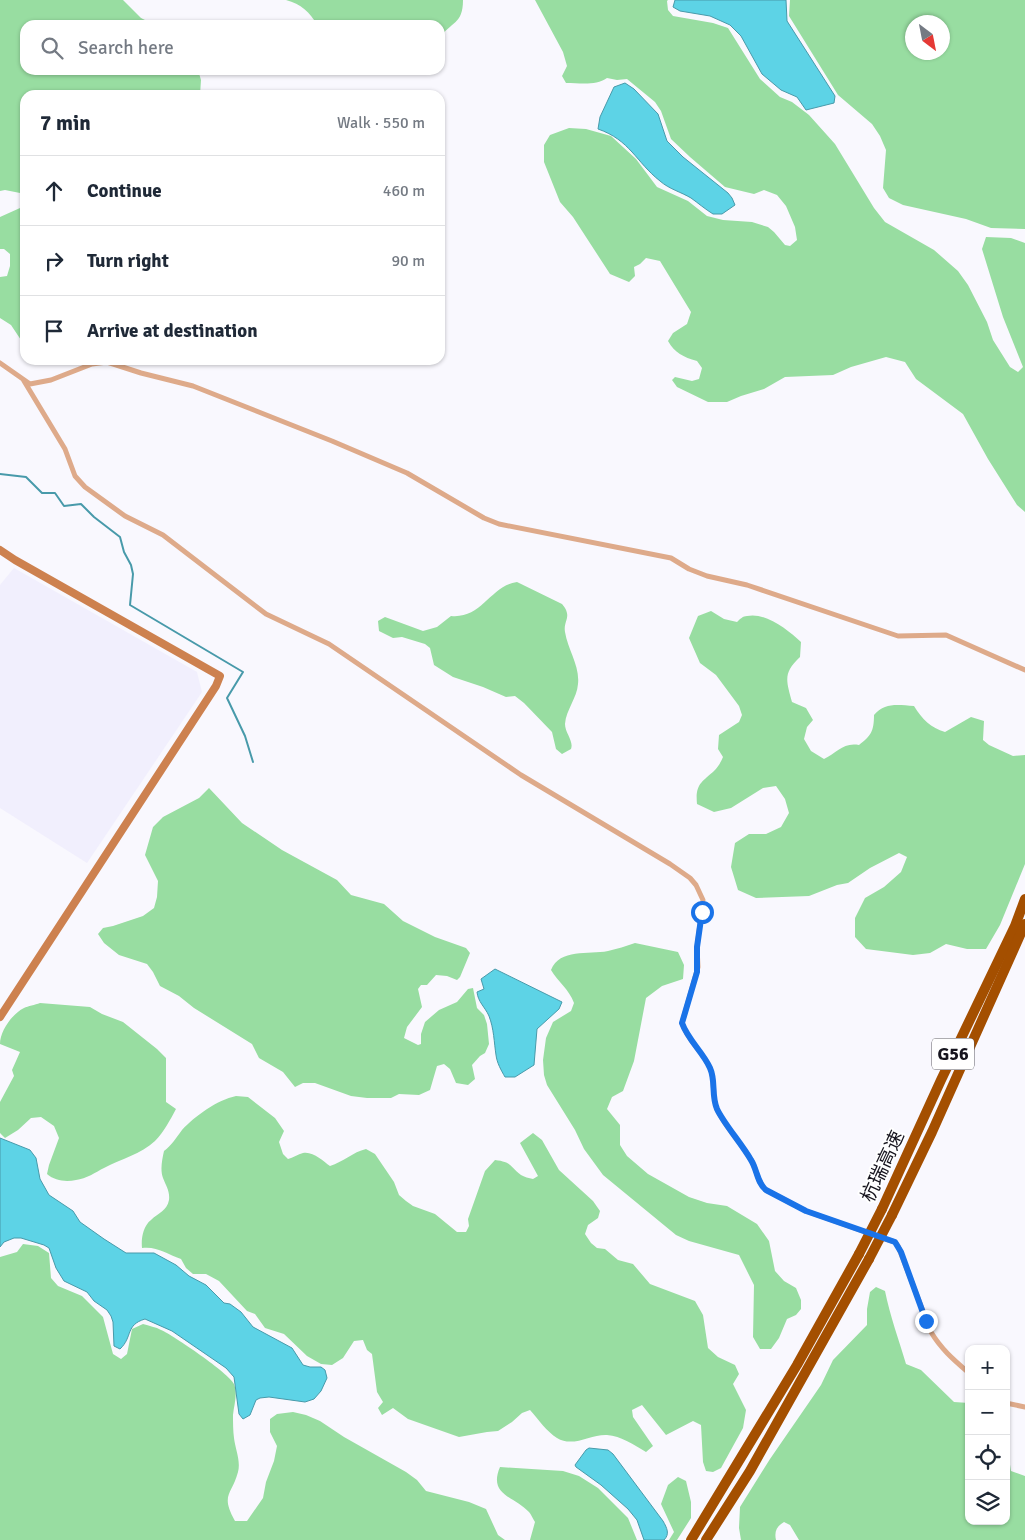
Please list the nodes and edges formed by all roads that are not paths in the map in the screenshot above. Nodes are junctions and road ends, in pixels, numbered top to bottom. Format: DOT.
graph roads {
  1 [pos="0,363"];
  2 [pos="90,365"];
  3 [pos="117,365"];
  4 [pos="24,381"];
  5 [pos="0,550"];
  6 [pos="1025,670"];
  7 [pos="1025,899"];
  8 [pos="1025,924"];
  9 [pos="0,1017"];
  10 [pos="965,1369"];
  11 [pos="1010,1404"];
  12 [pos="1025,1407"];
  13 [pos="691,1540"];
  14 [pos="706,1540"];
  1 -- 4 [label="street"];
  2 -- 4 [label="street"];
  3 -- 6 [label="street"];
  4 -- 10 [label="street"];
  5 -- 9 [label="street"];
  7 -- 13 [label="highway, 杭瑞高速 / G56, bridge"];
  8 -- 14 [label="highway, 杭瑞高速 / G56, bridge"];
  11 -- 12 [label="street"];
}
